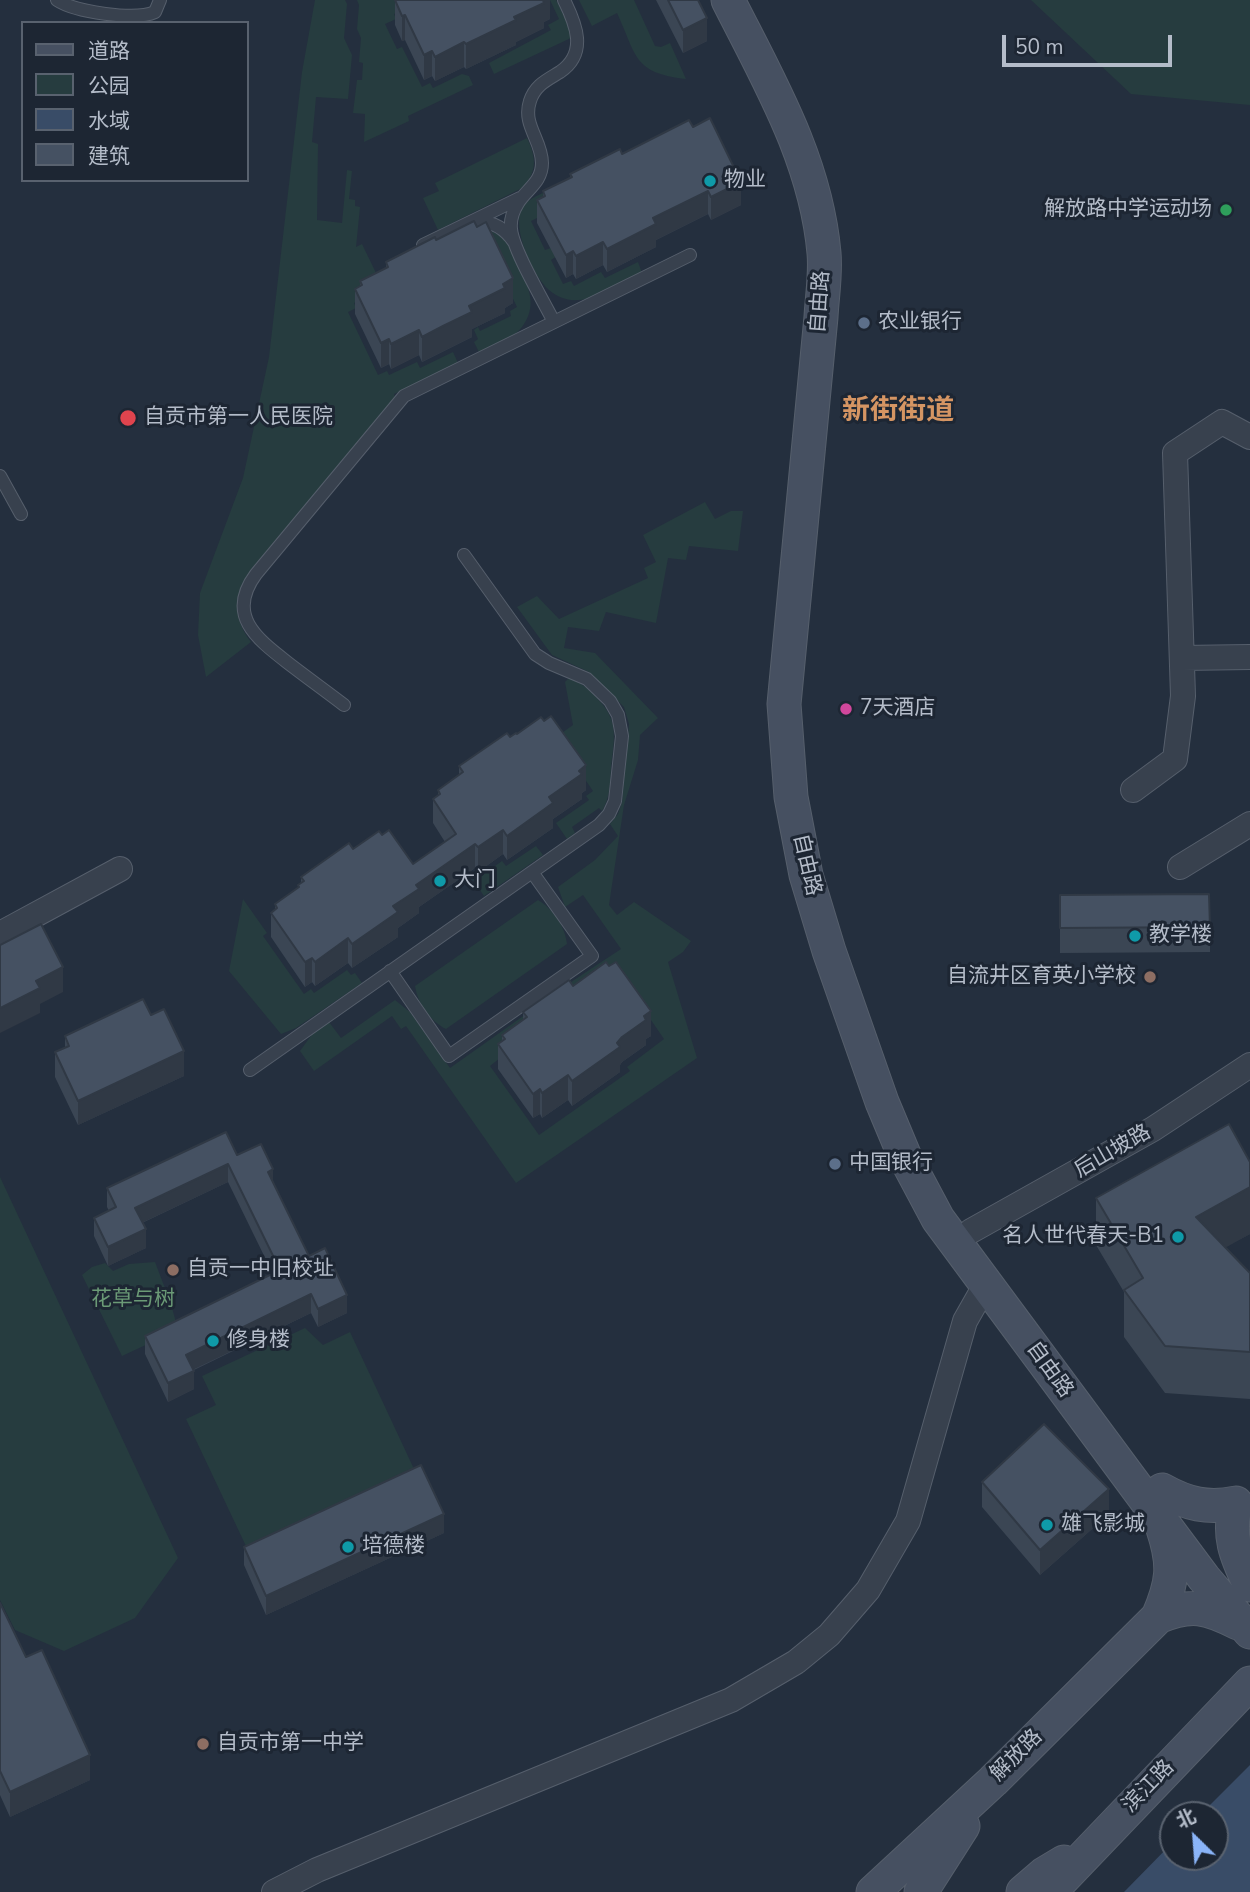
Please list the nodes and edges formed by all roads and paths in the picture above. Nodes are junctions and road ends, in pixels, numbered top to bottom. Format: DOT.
graph roads {
  1 [pos="57,0"];
  2 [pos="160,0"];
  3 [pos="564,0"];
  4 [pos="728,0"];
  5 [pos="751,0"];
  6 [pos="523,196"];
  7 [pos="466,224"];
  8 [pos="514,242"];
  9 [pos="411,251"];
  10 [pos="690,256"];
  11 [pos="554,322"];
  12 [pos="1250,437"];
  13 [pos="0,477"];
  14 [pos="21,514"];
  15 [pos="464,555"];
  16 [pos="1250,657"];
  17 [pos="1182,658"];
  18 [pos="344,705"];
  19 [pos="1133,790"];
  20 [pos="1250,824"];
  21 [pos="1180,867"];
  22 [pos="120,869"];
  23 [pos="532,872"];
  24 [pos="0,934"];
  25 [pos="390,971"];
  26 [pos="1250,1065"];
  27 [pos="250,1070"];
  28 [pos="971,1231"];
  29 [pos="986,1284"];
  30 [pos="1243,1496"];
  31 [pos="1161,1505"];
  32 [pos="1250,1585"];
  33 [pos="1158,1617"];
  34 [pos="1248,1619"];
  35 [pos="1250,1683"];
  36 [pos="993,1781"];
  37 [pos="1098,1840"];
  38 [pos="274,1892"];
  39 [pos="873,1892"];
  40 [pos="920,1892"];
  41 [pos="1023,1892"];
  42 [pos="1050,1892"];
  1 -- 2 [label="lane"];
  3 -- 6 [label="lane"];
  4 -- 29 [label="main road, 自由路"];
  5 -- 28 [label="main road, 自由路"];
  6 -- 7 [label="lane"];
  6 -- 8 [label="lane"];
  7 -- 8 [label="lane"];
  7 -- 9 [label="lane"];
  8 -- 11 [label="lane"];
  10 -- 11 [label="lane"];
  11 -- 18 [label="lane"];
  12 -- 17 [label="street"];
  13 -- 14 [label="lane"];
  15 -- 23 [label="lane"];
  16 -- 17 [label="street"];
  17 -- 19 [label="street"];
  20 -- 21 [label="street"];
  22 -- 24 [label="street"];
  23 -- 25 [label="lane"];
  23 -- 25 [label="lane"];
  25 -- 27 [label="lane"];
  26 -- 28 [label="street, 后山坡路"];
  28 -- 31 [label="main road, 自由路"];
  29 -- 31 [label="main road, 自由路"];
  29 -- 38 [label="street"];
  30 -- 31 [label="main road"];
  30 -- 32 [label="main road"];
  31 -- 33 [label="main road"];
  31 -- 34 [label="main road, 自由路"];
  33 -- 34 [label="main road"];
  33 -- 36 [label="main road, 解放路"];
  35 -- 37 [label="main road, 滨江路"];
  36 -- 39 [label="main road, 解放路"];
  36 -- 40 [label="main road"];
  37 -- 41 [label="main road"];
  37 -- 42 [label="main road, 滨江路"];
}
